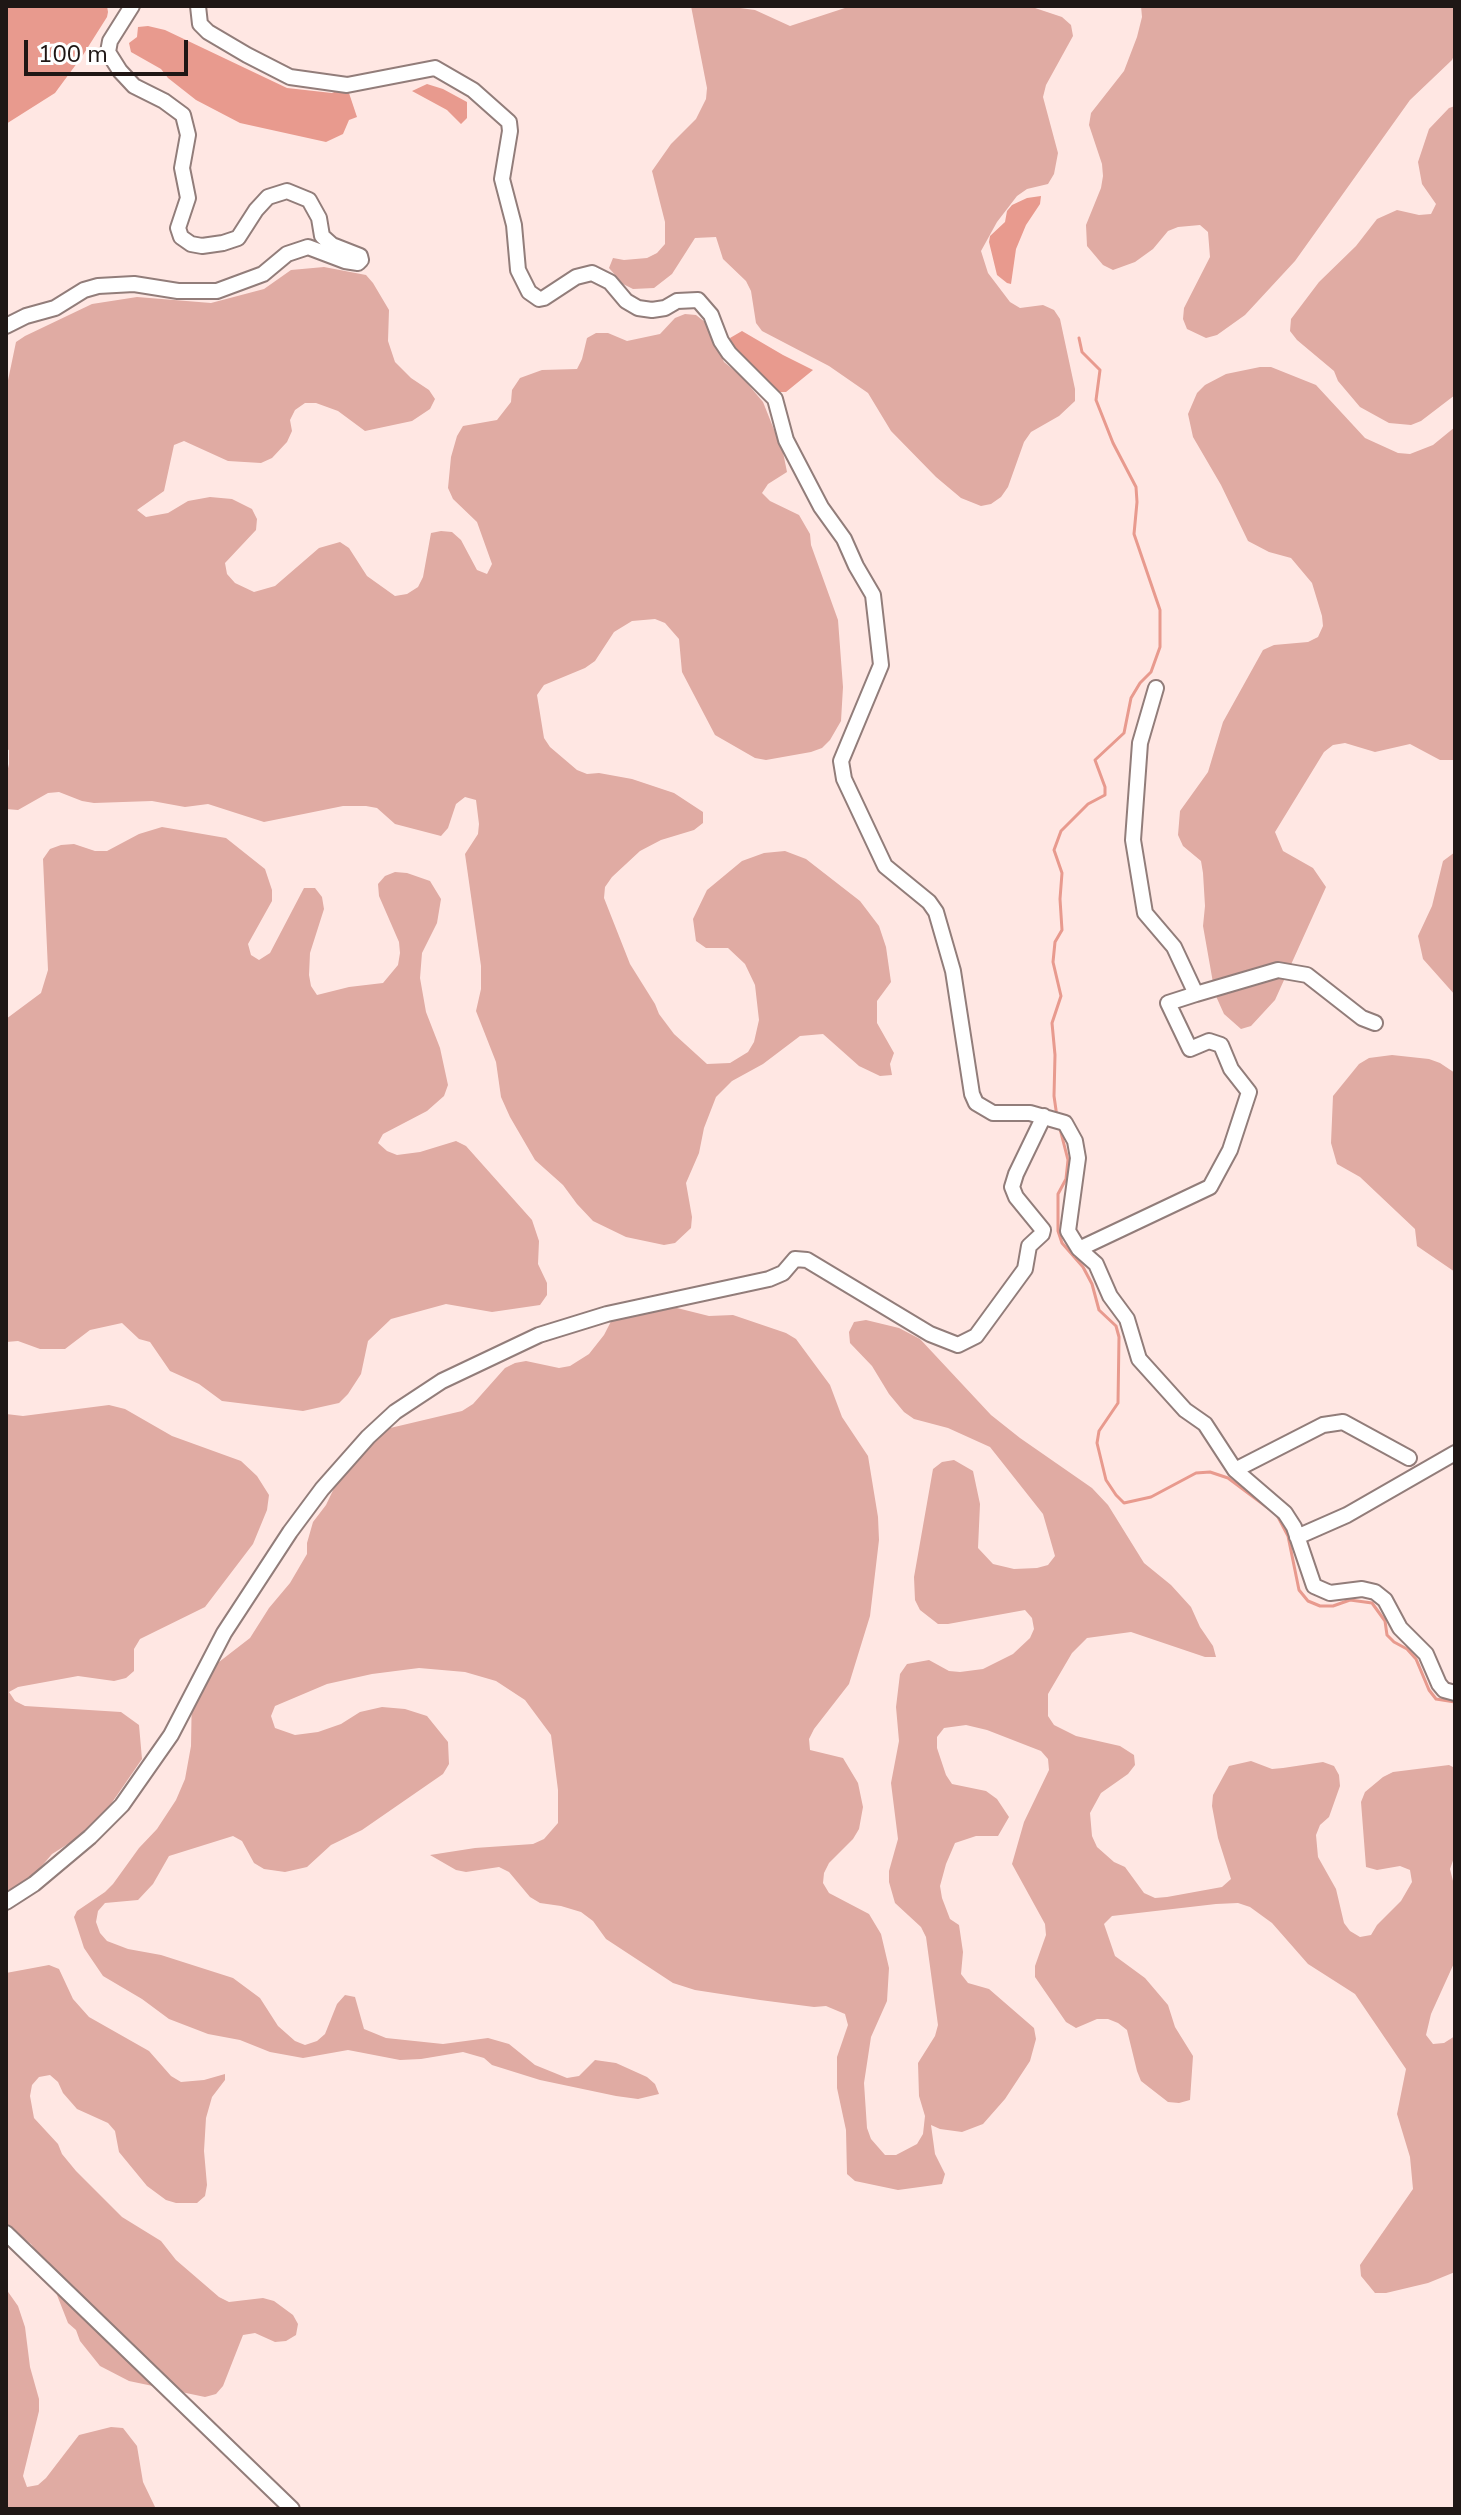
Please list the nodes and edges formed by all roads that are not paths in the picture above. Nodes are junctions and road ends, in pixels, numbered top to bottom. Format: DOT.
graph roads {
  1 [pos="132,6"];
  2 [pos="198,6"];
  3 [pos="6,326"];
  4 [pos="1156,688"];
  5 [pos="1196,994"];
  6 [pos="1375,1023"];
  7 [pos="1047,1116"];
  8 [pos="1079,1249"];
  9 [pos="1455,1453"];
  10 [pos="1409,1458"];
  11 [pos="1235,1470"];
  12 [pos="1297,1537"];
  13 [pos="1455,1693"];
  14 [pos="6,1902"];
  15 [pos="6,2233"];
  16 [pos="292,2509"];
  1 -- 3 [label="street"];
  2 -- 7 [label="street"];
  4 -- 5 [label="street"];
  5 -- 6 [label="street"];
  5 -- 8 [label="street"];
  7 -- 8 [label="street"];
  7 -- 14 [label="street"];
  8 -- 11 [label="street"];
  9 -- 12 [label="street"];
  10 -- 11 [label="street"];
  11 -- 12 [label="street"];
  12 -- 13 [label="street"];
  15 -- 16 [label="street"];
}
